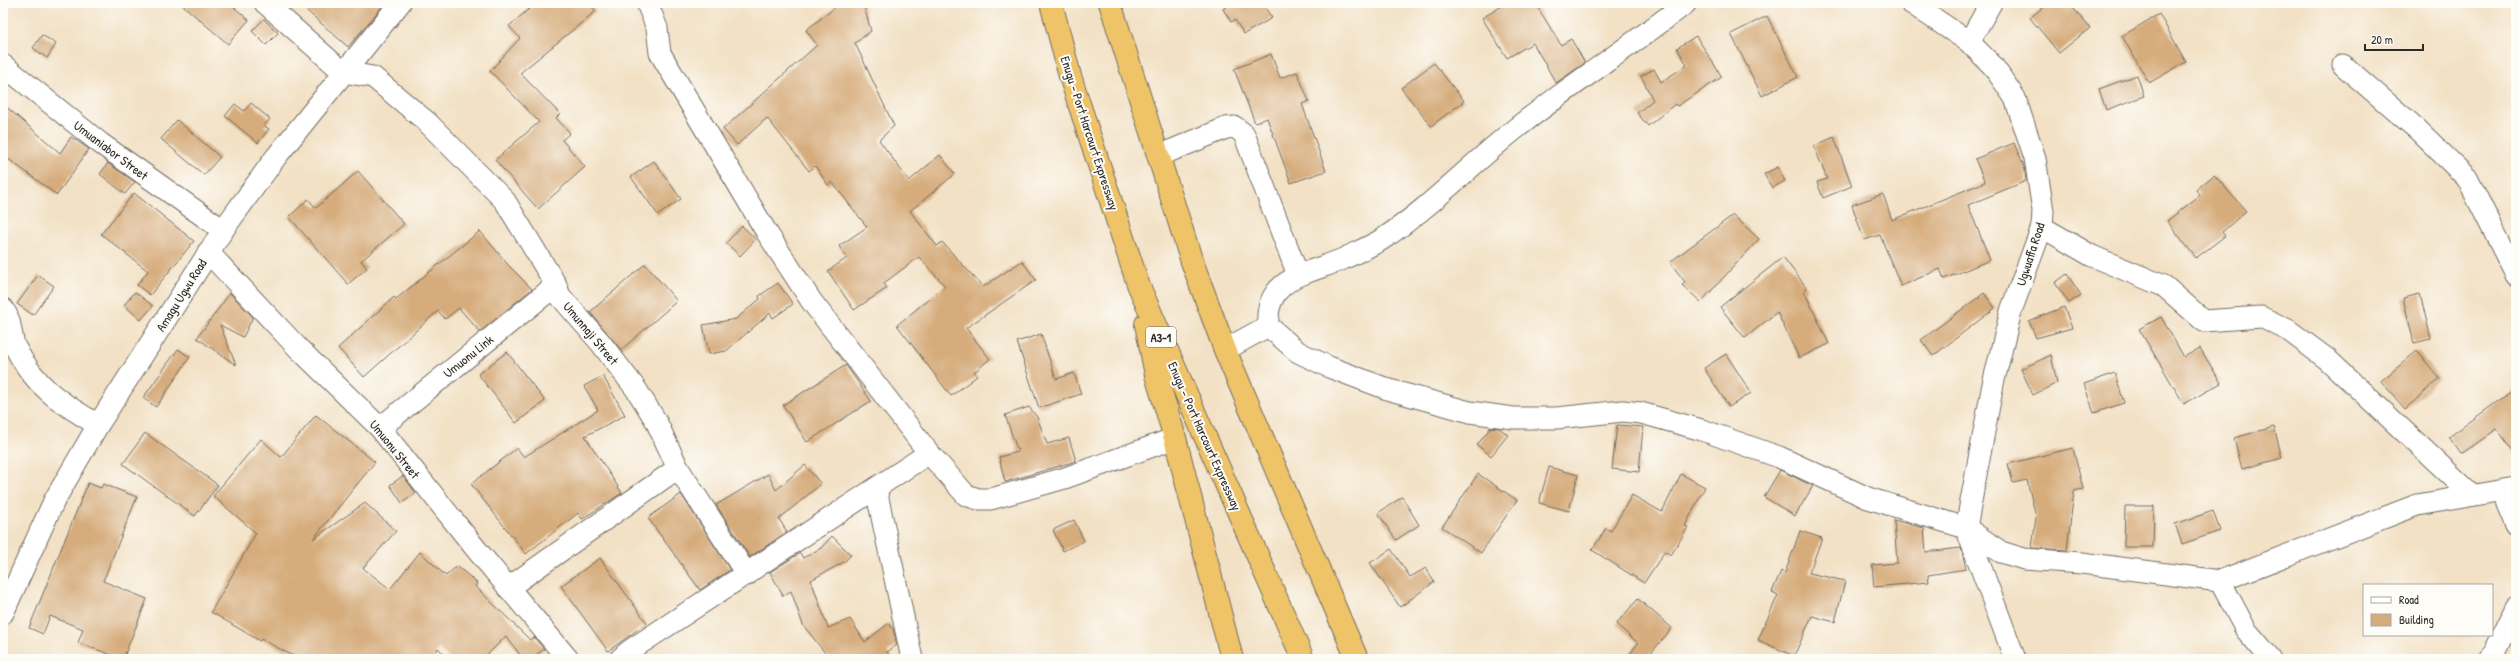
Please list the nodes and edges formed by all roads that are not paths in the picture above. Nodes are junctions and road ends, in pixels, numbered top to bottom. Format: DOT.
graph roads {
  1 [pos="265,3"];
  2 [pos="400,3"];
  3 [pos="647,3"];
  4 [pos="1051,3"];
  5 [pos="1110,3"];
  6 [pos="1686,3"];
  7 [pos="1911,3"];
  8 [pos="1991,3"];
  9 [pos="1968,42"];
  10 [pos="3,65"];
  11 [pos="2343,65"];
  12 [pos="344,72"];
  13 [pos="1158,156"];
  14 [pos="2042,227"];
  15 [pos="222,230"];
  16 [pos="208,252"];
  17 [pos="1298,275"];
  18 [pos="2516,275"];
  19 [pos="1138,284"];
  20 [pos="556,285"];
  21 [pos="3,309"];
  22 [pos="1268,326"];
  23 [pos="1225,350"];
  24 [pos="98,425"];
  25 [pos="380,428"];
  26 [pos="1175,438"];
  27 [pos="929,453"];
  28 [pos="678,468"];
  29 [pos="876,489"];
  30 [pos="2472,495"];
  31 [pos="2511,499"];
  32 [pos="2516,525"];
  33 [pos="1966,528"];
  34 [pos="747,575"];
  35 [pos="2220,581"];
  36 [pos="508,588"];
  37 [pos="2516,607"];
  38 [pos="3,613"];
  39 [pos="568,659"];
  40 [pos="620,659"];
  41 [pos="912,659"];
  42 [pos="1232,659"];
  43 [pos="1303,659"];
  44 [pos="1357,659"];
  45 [pos="2015,659"];
  46 [pos="2271,659"];
  47 [pos="2488,659"];
  1 -- 12 [label="street"];
  2 -- 12 [label="street, Amagu Ugwu Road"];
  3 -- 27 [label="street"];
  4 -- 19 [label="highway, Enugu - Port Harcourt Expressway / A3-1"];
  5 -- 13 [label="highway"];
  6 -- 17 [label="street"];
  7 -- 9 [label="street, Ugwuaffa Road"];
  8 -- 9 [label="street"];
  9 -- 14 [label="street, Ugwuaffa Road"];
  10 -- 15 [label="street, Umuaniabor Street"];
  11 -- 18 [label="street"];
  12 -- 15 [label="street, Amagu Ugwu Road"];
  12 -- 20 [label="street, Umunnaji Street"];
  13 -- 17 [label="street"];
  13 -- 23 [label="highway"];
  14 -- 30 [label="street"];
  14 -- 33 [label="street, Ugwuaffa Road"];
  15 -- 16 [label="street, Amagu Ugwu Road"];
  16 -- 24 [label="street, Amagu Ugwu Road"];
  16 -- 25 [label="street, Umuonu Street"];
  17 -- 22 [label="street"];
  19 -- 26 [label="highway"];
  19 -- 43 [label="highway, Enugu - Port Harcourt Expressway / A3-1"];
  20 -- 25 [label="street, Umuonu Link"];
  20 -- 28 [label="street, Umunnaji Street"];
  21 -- 24 [label="street"];
  22 -- 23 [label="street"];
  22 -- 33 [label="street"];
  23 -- 44 [label="highway"];
  24 -- 38 [label="street, Amagu Ugwu Road"];
  25 -- 36 [label="street, Umuonu Street"];
  26 -- 27 [label="street"];
  26 -- 42 [label="highway"];
  27 -- 29 [label="street"];
  28 -- 34 [label="street, Umunnaji Street"];
  28 -- 36 [label="street"];
  29 -- 34 [label="street"];
  29 -- 41 [label="street"];
  30 -- 31 [label="street"];
  30 -- 35 [label="street"];
  31 -- 32 [label="street"];
  33 -- 35 [label="street"];
  33 -- 45 [label="street"];
  34 -- 40 [label="street"];
  35 -- 46 [label="street"];
  36 -- 39 [label="street, Umuonu Street"];
  37 -- 47 [label="street"];
}
